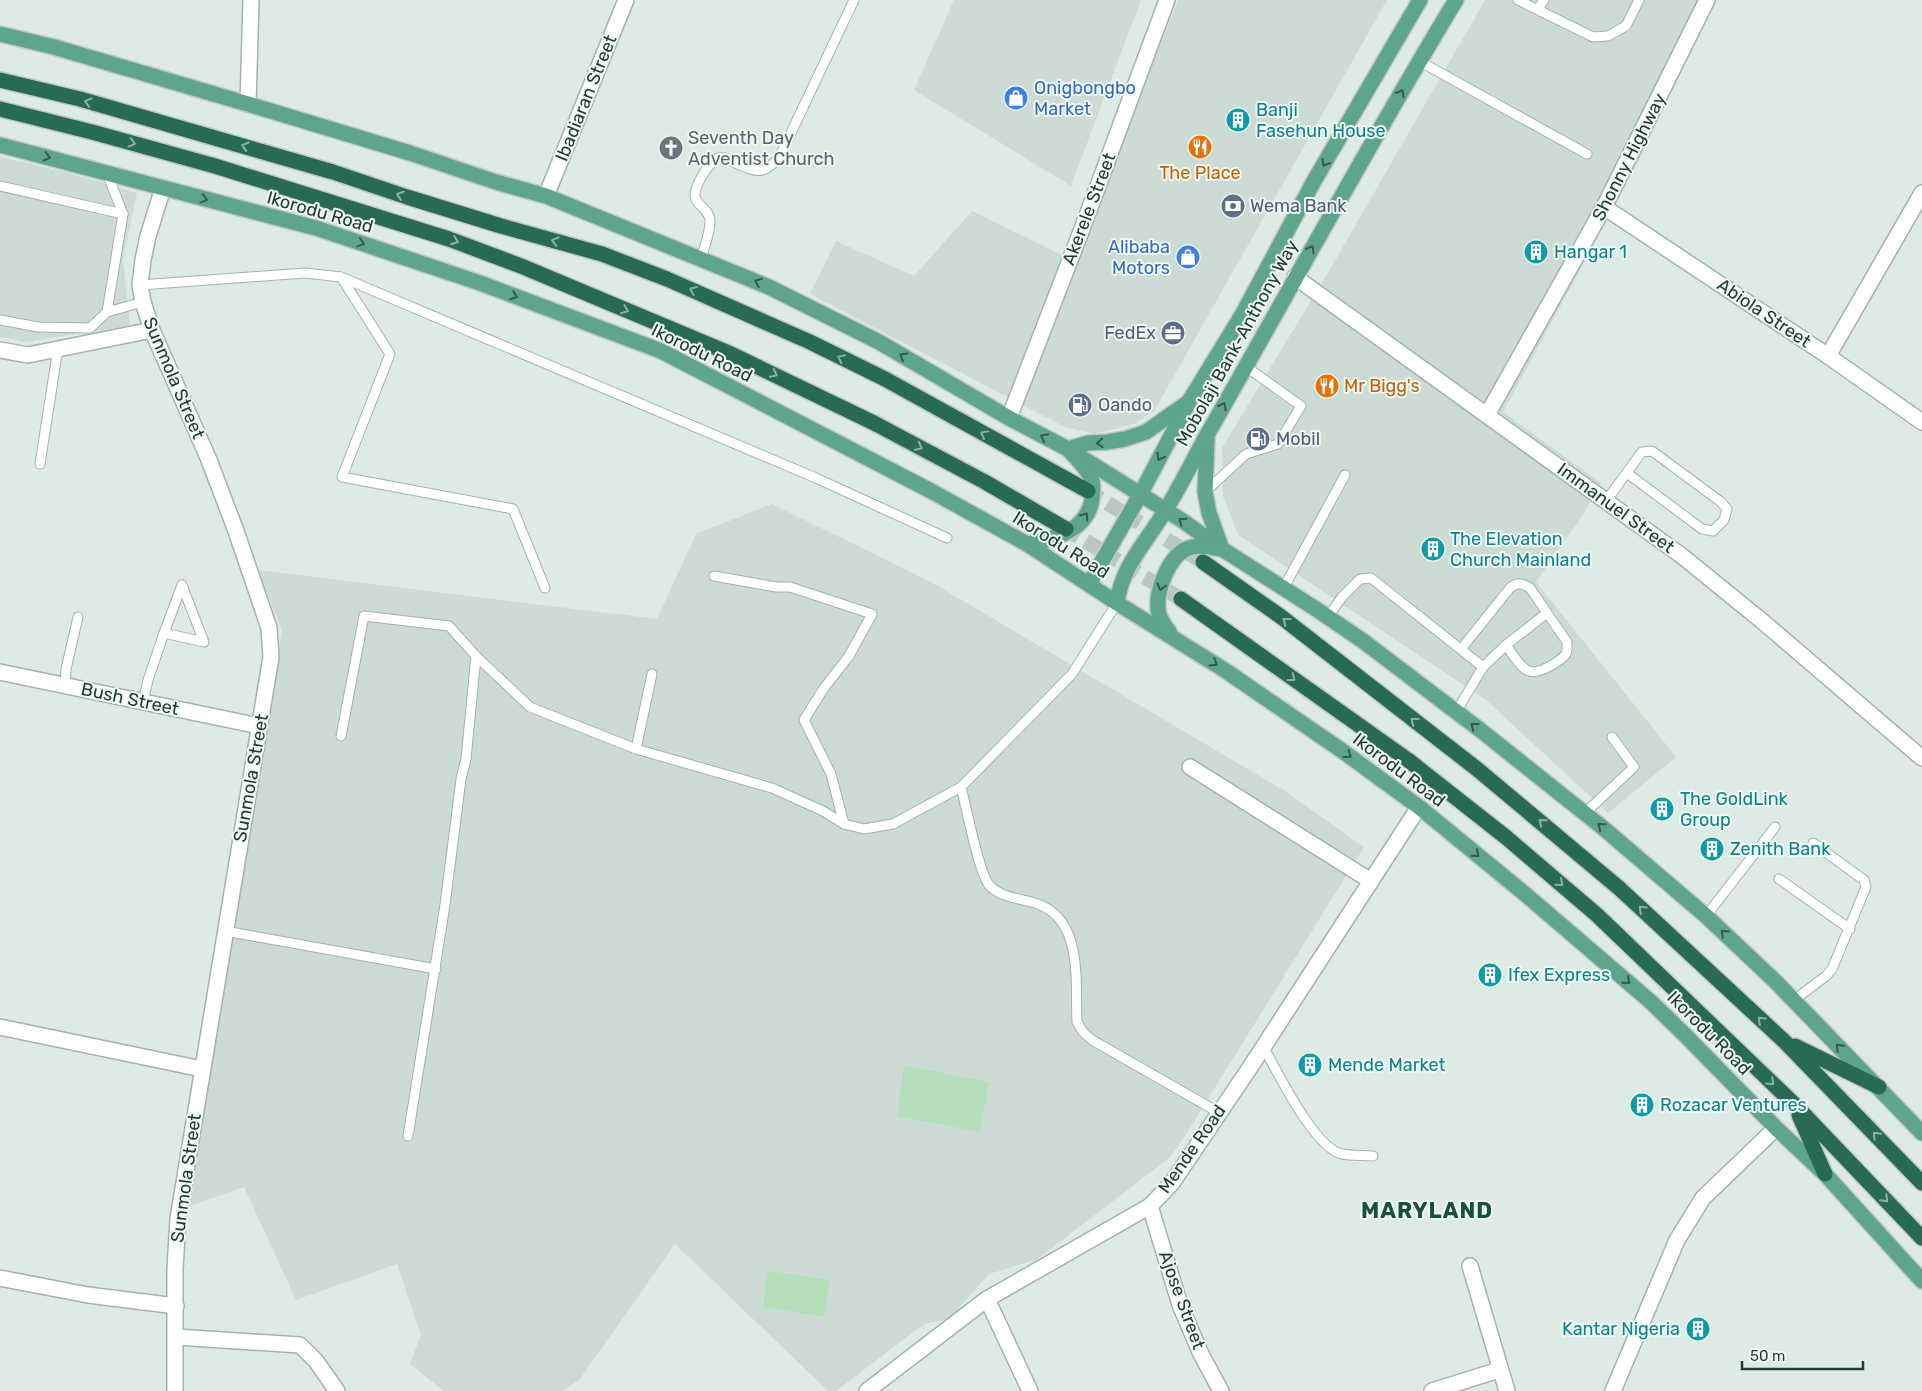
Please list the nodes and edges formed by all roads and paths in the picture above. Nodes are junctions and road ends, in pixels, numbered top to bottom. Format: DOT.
graph roads {
  1 [pos="251,0"];
  2 [pos="626,0"];
  3 [pos="854,0"];
  4 [pos="1167,0"];
  5 [pos="1420,0"];
  6 [pos="1456,0"];
  7 [pos="1518,0"];
  8 [pos="1544,0"];
  9 [pos="1639,0"];
  10 [pos="1707,0"];
  11 [pos="1538,10"];
  12 [pos="0,34"];
  13 [pos="1419,61"];
  14 [pos="0,80"];
  15 [pos="248,104"];
  16 [pos="0,109"];
  17 [pos="0,146"];
  18 [pos="1587,154"];
  19 [pos="107,173"];
  20 [pos="0,186"];
  21 [pos="163,188"];
  22 [pos="1922,193"];
  23 [pos="546,196"];
  24 [pos="1604,207"];
  25 [pos="123,214"];
  26 [pos="701,259"];
  27 [pos="341,277"];
  28 [pos="1295,277"];
  29 [pos="140,285"];
  30 [pos="143,302"];
  31 [pos="107,312"];
  32 [pos="0,320"];
  33 [pos="152,330"];
  34 [pos="58,348"];
  35 [pos="0,350"];
  36 [pos="1828,356"];
  37 [pos="1245,366"];
  38 [pos="1190,400"];
  39 [pos="1487,415"];
  40 [pos="1009,418"];
  41 [pos="1922,422"];
  42 [pos="1208,435"];
  43 [pos="1068,449"];
  44 [pos="40,464"];
  45 [pos="1627,473"];
  46 [pos="1345,475"];
  47 [pos="1088,492"];
  48 [pos="1205,492"];
  49 [pos="1140,495"];
  50 [pos="1606,501"];
  51 [pos="1166,510"];
  52 [pos="1066,529"];
  53 [pos="947,538"];
  54 [pos="1027,544"];
  55 [pos="1222,550"];
  56 [pos="1203,562"];
  57 [pos="714,576"];
  58 [pos="1089,584"];
  59 [pos="545,588"];
  60 [pos="1283,589"];
  61 [pos="1181,599"];
  62 [pos="1117,603"];
  63 [pos="1547,613"];
  64 [pos="78,617"];
  65 [pos="1328,617"];
  66 [pos="164,633"];
  67 [pos="1172,637"];
  68 [pos="1506,645"];
  69 [pos="1461,649"];
  70 [pos="476,656"];
  71 [pos="1483,667"];
  72 [pos="0,672"];
  73 [pos="652,674"];
  74 [pos="65,686"];
  75 [pos="143,702"];
  76 [pos="1456,712"];
  77 [pos="259,726"];
  78 [pos="341,736"];
  79 [pos="1612,738"];
  80 [pos="636,749"];
  81 [pos="1922,758"];
  82 [pos="1190,767"];
  83 [pos="961,787"];
  84 [pos="1419,807"];
  85 [pos="1585,813"];
  86 [pos="844,824"];
  87 [pos="1775,827"];
  88 [pos="1813,843"];
  89 [pos="1779,878"];
  90 [pos="1371,881"];
  91 [pos="1706,916"];
  92 [pos="1850,929"];
  93 [pos="225,931"];
  94 [pos="436,968"];
  95 [pos="1794,1000"];
  96 [pos="0,1027"];
  97 [pos="1783,1040"];
  98 [pos="1263,1046"];
  99 [pos="202,1068"];
  100 [pos="1879,1088"];
  101 [pos="1794,1104"];
  102 [pos="1218,1112"];
  103 [pos="1776,1128"];
  104 [pos="1921,1129"];
  105 [pos="408,1136"];
  106 [pos="1373,1156"];
  107 [pos="1825,1174"];
  108 [pos="1922,1183"];
  109 [pos="1150,1206"];
  110 [pos="1922,1238"];
  111 [pos="1470,1266"];
  112 [pos="0,1278"];
  113 [pos="1922,1281"];
  114 [pos="987,1299"];
  115 [pos="176,1306"];
  116 [pos="176,1337"];
  117 [pos="1499,1370"];
  118 [pos="175,1391"];
  119 [pos="337,1391"];
  120 [pos="866,1391"];
  121 [pos="1030,1391"];
  122 [pos="1221,1391"];
  123 [pos="1432,1391"];
  124 [pos="1507,1391"];
  125 [pos="1613,1391"];
  1 -- 15 [label="street"];
  2 -- 23 [label="street, Ibadiaran Street"];
  3 -- 26 [label="lane"];
  4 -- 40 [label="street, Akerele Street"];
  5 -- 38 [label="main road, Mobolaji Bank-Anthony Way, one-way"];
  6 -- 13 [label="main road, Mobolaji Bank-Anthony Way"];
  7 -- 11 [label="lane"];
  8 -- 11 [label="lane"];
  9 -- 11 [label="lane"];
  10 -- 24 [label="street, Shonny Highway"];
  12 -- 15 [label="main road"];
  13 -- 18 [label="lane"];
  28 -- 13 [label="main road, Mobolaji Bank-Anthony Way, one-way"];
  47 -- 14 [label="highway, one-way"];
  15 -- 23 [label="main road"];
  16 -- 52 [label="highway, Ikorodu Road, one-way"];
  17 -- 19 [label="main road, Ikorodu Road, one-way"];
  19 -- 21 [label="main road, Ikorodu Road"];
  19 -- 25 [label="lane"];
  20 -- 25 [label="lane"];
  21 -- 29 [label="street, Sunmola Street"];
  21 -- 54 [label="main road, Ikorodu Road, one-way"];
  22 -- 36 [label="street"];
  23 -- 26 [label="main road"];
  24 -- 36 [label="street, Abiola Street"];
  24 -- 39 [label="street, Shonny Highway"];
  25 -- 31 [label="lane"];
  40 -- 26 [label="main road, one-way"];
  27 -- 29 [label="lane"];
  27 -- 53 [label="lane"];
  27 -- 59 [label="lane"];
  28 -- 37 [label="main road, Mobolaji Bank-Anthony Way"];
  28 -- 39 [label="street, Immanuel Street"];
  29 -- 30 [label="street, Sunmola Street"];
  30 -- 31 [label="lane"];
  30 -- 33 [label="street, Sunmola Street"];
  31 -- 32 [label="lane"];
  33 -- 34 [label="street"];
  33 -- 77 [label="street, Sunmola Street"];
  34 -- 35 [label="street"];
  34 -- 44 [label="lane"];
  36 -- 41 [label="street, Abiola Street"];
  42 -- 37 [label="main road, Mobolaji Bank-Anthony Way, one-way"];
  37 -- 48 [label="lane"];
  38 -- 43 [label="main road, one-way"];
  38 -- 49 [label="main road, Mobolaji Bank-Anthony Way, one-way"];
  39 -- 50 [label="street, Immanuel Street"];
  43 -- 40 [label="main road, one-way"];
  42 -- 48 [label="main road"];
  42 -- 51 [label="main road, Mobolaji Bank-Anthony Way"];
  43 -- 49 [label="main road"];
  54 -- 43 [label="main road, one-way"];
  45 -- 45 [label="lane"];
  45 -- 50 [label="lane"];
  46 -- 60 [label="lane"];
  48 -- 55 [label="main road"];
  49 -- 51 [label="main road"];
  49 -- 58 [label="main road, Mobolaji Bank-Anthony Way"];
  50 -- 81 [label="street, Immanuel Street"];
  55 -- 51 [label="main road, one-way"];
  51 -- 62 [label="main road, Mobolaji Bank-Anthony Way"];
  54 -- 58 [label="main road, Ikorodu Road"];
  55 -- 60 [label="main road"];
  55 -- 67 [label="main road, one-way"];
  97 -- 56 [label="highway, one-way"];
  57 -- 86 [label="lane"];
  58 -- 62 [label="main road, Ikorodu Road"];
  60 -- 65 [label="main road"];
  61 -- 101 [label="highway, Ikorodu Road, one-way"];
  62 -- 67 [label="main road, Ikorodu Road"];
  62 -- 83 [label="lane"];
  63 -- 68 [label="lane"];
  63 -- 68 [label="lane"];
  63 -- 69 [label="lane"];
  64 -- 74 [label="lane"];
  65 -- 69 [label="lane"];
  65 -- 76 [label="main road"];
  66 -- 66 [label="lane"];
  66 -- 75 [label="lane"];
  67 -- 84 [label="main road, Ikorodu Road, one-way"];
  68 -- 71 [label="lane"];
  69 -- 71 [label="lane"];
  70 -- 78 [label="lane"];
  70 -- 80 [label="lane"];
  70 -- 94 [label="lane"];
  71 -- 76 [label="lane"];
  72 -- 74 [label="street, Bush Street"];
  73 -- 80 [label="lane"];
  74 -- 75 [label="street, Bush Street"];
  75 -- 77 [label="street, Bush Street"];
  85 -- 76 [label="main road, one-way"];
  77 -- 93 [label="street, Sunmola Street"];
  79 -- 85 [label="lane"];
  80 -- 86 [label="lane"];
  82 -- 90 [label="street"];
  83 -- 86 [label="lane"];
  83 -- 102 [label="lane"];
  84 -- 90 [label="street, Mende Road"];
  84 -- 103 [label="main road, Ikorodu Road, one-way"];
  91 -- 85 [label="main road, one-way"];
  87 -- 91 [label="lane"];
  88 -- 92 [label="lane"];
  89 -- 92 [label="lane"];
  90 -- 98 [label="street, Mende Road"];
  95 -- 91 [label="main road, one-way"];
  92 -- 95 [label="lane"];
  93 -- 94 [label="lane"];
  93 -- 99 [label="street, Sunmola Street"];
  94 -- 105 [label="lane"];
  100 -- 95 [label="main road, one-way"];
  96 -- 99 [label="street"];
  97 -- 100 [label="highway"];
  108 -- 97 [label="highway, one-way"];
  98 -- 102 [label="street, Mende Road"];
  98 -- 106 [label="lane"];
  99 -- 115 [label="street, Sunmola Street"];
  100 -- 104 [label="main road"];
  101 -- 107 [label="highway"];
  101 -- 110 [label="highway, Ikorodu Road, one-way"];
  102 -- 109 [label="street, Mende Road"];
  103 -- 107 [label="main road, Ikorodu Road"];
  103 -- 125 [label="street"];
  107 -- 113 [label="main road, Ikorodu Road"];
  109 -- 114 [label="street, Mende Road"];
  109 -- 122 [label="street, Ajose Street"];
  111 -- 117 [label="street"];
  112 -- 115 [label="street"];
  114 -- 120 [label="street, Mende Road"];
  114 -- 121 [label="street"];
  115 -- 116 [label="street, Sunmola Street"];
  116 -- 118 [label="street, Sunmola Street"];
  116 -- 119 [label="street"];
  117 -- 123 [label="street"];
  117 -- 124 [label="street"];
}
